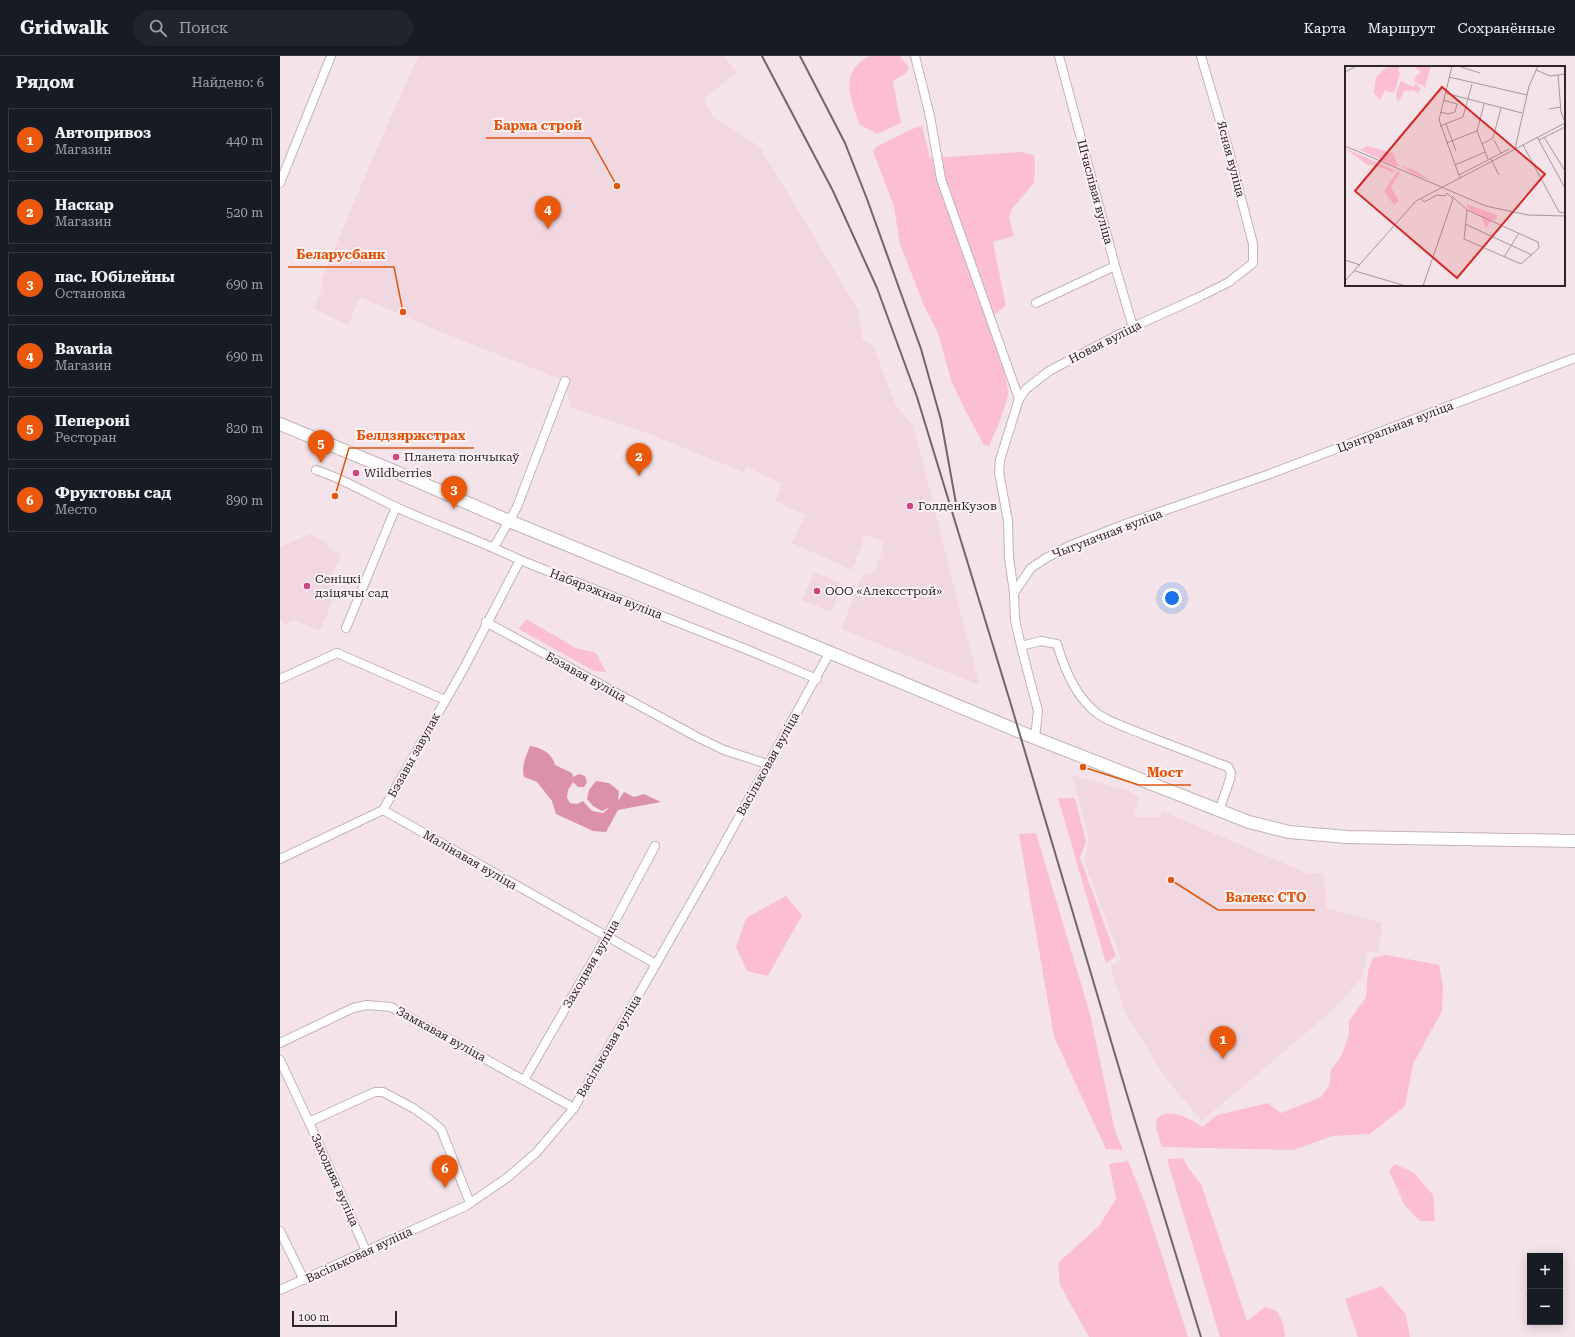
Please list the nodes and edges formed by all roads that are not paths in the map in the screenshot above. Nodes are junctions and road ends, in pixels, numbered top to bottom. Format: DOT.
graph roads {
  1 [pos="331,56"];
  2 [pos="915,56"];
  3 [pos="1059,56"];
  4 [pos="1201,56"];
  5 [pos="280,183"];
  6 [pos="1253,264"];
  7 [pos="1115,266"];
  8 [pos="1036,303"];
  9 [pos="1133,327"];
  10 [pos="1575,358"];
  11 [pos="565,381"];
  12 [pos="1019,399"];
  13 [pos="281,426"];
  14 [pos="316,470"];
  15 [pos="1215,494"];
  16 [pos="396,507"];
  17 [pos="509,521"];
  18 [pos="494,548"];
  19 [pos="520,560"];
  20 [pos="1014,592"];
  21 [pos="486,622"];
  22 [pos="346,628"];
  23 [pos="1021,646"];
  24 [pos="830,652"];
  25 [pos="280,679"];
  26 [pos="816,679"];
  27 [pos="445,700"];
  28 [pos="1035,738"];
  29 [pos="767,764"];
  30 [pos="383,810"];
  31 [pos="1219,811"];
  32 [pos="1575,841"];
  33 [pos="655,846"];
  34 [pos="280,859"];
  35 [pos="607,936"];
  36 [pos="656,964"];
  37 [pos="280,1043"];
  38 [pos="280,1060"];
  39 [pos="524,1080"];
  40 [pos="574,1108"];
  41 [pos="309,1122"];
  42 [pos="470,1203"];
  43 [pos="280,1231"];
  44 [pos="366,1251"];
  45 [pos="304,1280"];
  46 [pos="280,1290"];
  1 -- 5 [label="street"];
  2 -- 12 [label="street"];
  3 -- 7 [label="street, Шчаслівая вуліца"];
  4 -- 6 [label="street, Ясная вуліца"];
  6 -- 9 [label="street, Новая вуліца"];
  7 -- 8 [label="street"];
  7 -- 9 [label="street, Шчаслівая вуліца"];
  9 -- 12 [label="street, Новая вуліца"];
  10 -- 15 [label="street, Цэнтральная вуліца"];
  11 -- 17 [label="street"];
  12 -- 20 [label="street, Новая вуліца"];
  13 -- 17 [label="street"];
  14 -- 16 [label="street, Набярэжная вуліца"];
  15 -- 20 [label="street, Чыгуначная вуліца"];
  16 -- 18 [label="street, Набярэжная вуліца"];
  16 -- 22 [label="street"];
  17 -- 18 [label="street"];
  17 -- 24 [label="street"];
  18 -- 19 [label="street, Набярэжная вуліца"];
  19 -- 21 [label="street"];
  19 -- 26 [label="street, Набярэжная вуліца"];
  20 -- 23 [label="street"];
  21 -- 27 [label="street"];
  21 -- 29 [label="street, Бэзавая вуліца"];
  23 -- 28 [label="street"];
  23 -- 31 [label="street"];
  24 -- 26 [label="street, Васільковая вуліца"];
  24 -- 28 [label="street"];
  25 -- 27 [label="street"];
  26 -- 29 [label="street, Васільковая вуліца"];
  27 -- 30 [label="street, Бэзавы завулак"];
  28 -- 31 [label="street"];
  29 -- 36 [label="street, Васільковая вуліца"];
  30 -- 34 [label="street"];
  30 -- 35 [label="street, Малінавая вуліца"];
  31 -- 32 [label="street"];
  33 -- 35 [label="street, Заходняя вуліца"];
  35 -- 36 [label="street, Малінавая вуліца"];
  35 -- 39 [label="street, Заходняя вуліца"];
  36 -- 40 [label="street, Васільковая вуліца"];
  37 -- 39 [label="street, Замкавая вуліца"];
  38 -- 41 [label="street"];
  39 -- 40 [label="street, Замкавая вуліца"];
  40 -- 42 [label="street, Васільковая вуліца"];
  41 -- 42 [label="street, Заходняя вуліца"];
  41 -- 44 [label="street, Заходняя вуліца"];
  42 -- 44 [label="street, Васільковая вуліца"];
  43 -- 45 [label="street"];
  44 -- 45 [label="street, Васільковая вуліца"];
  45 -- 46 [label="street, Васільковая вуліца"];
}
